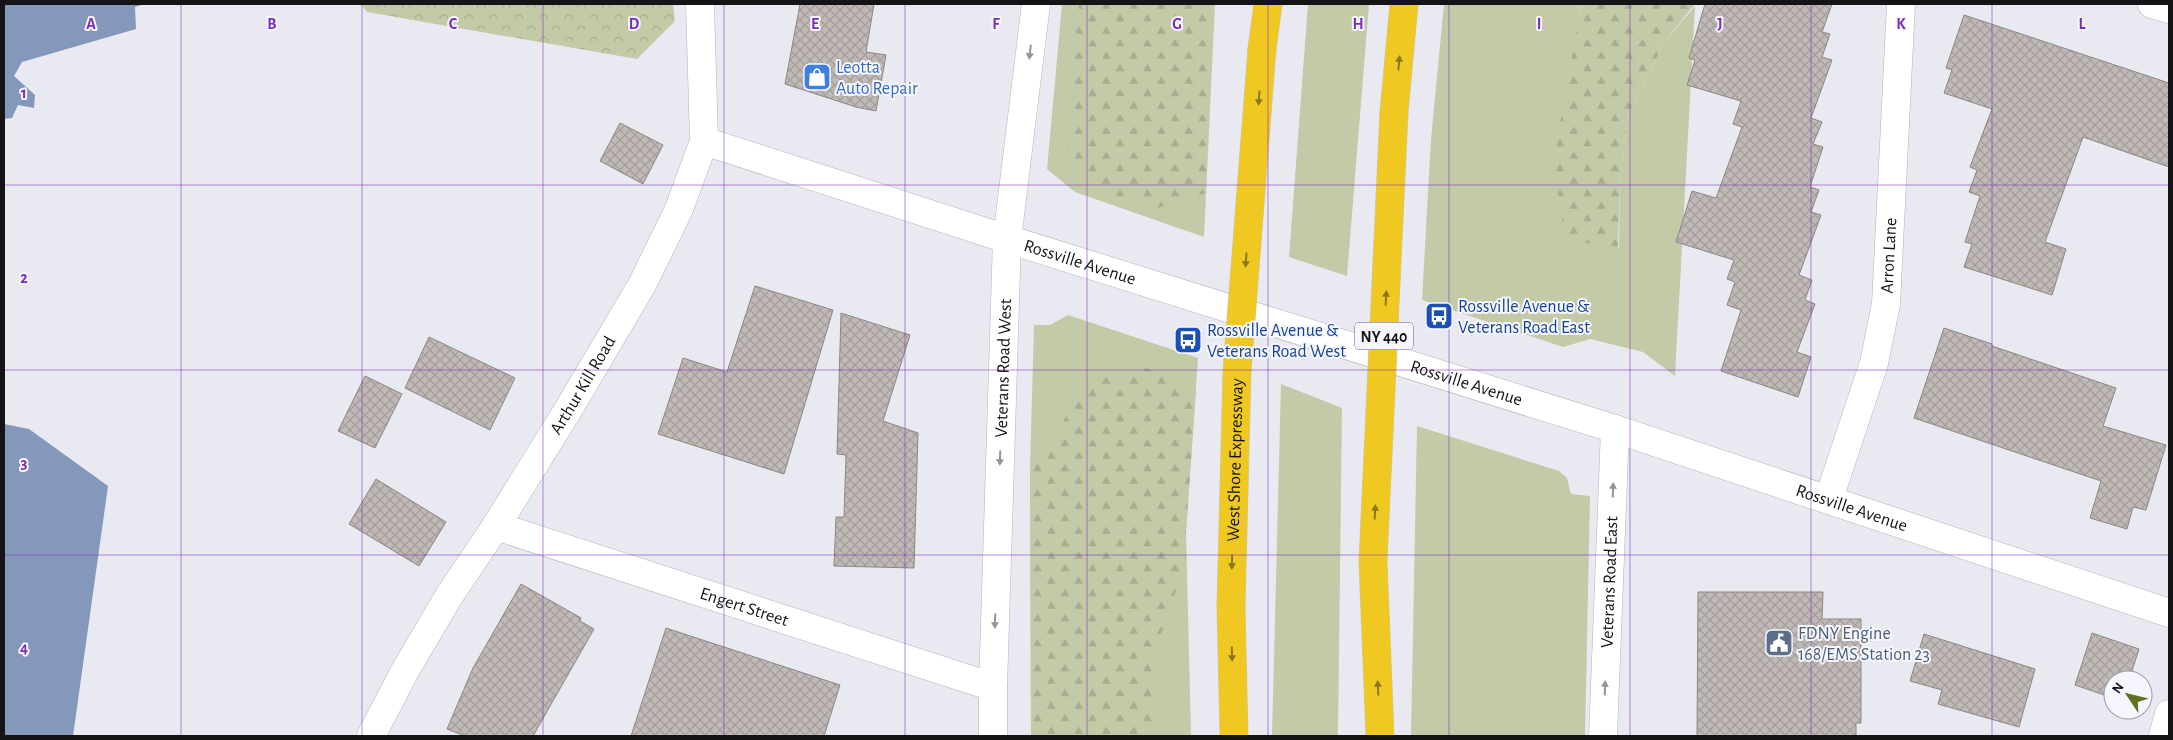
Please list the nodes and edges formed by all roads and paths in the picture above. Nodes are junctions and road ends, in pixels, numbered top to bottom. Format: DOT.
graph roads {
  1 [pos="700,4"];
  2 [pos="1036,4"];
  3 [pos="1267,4"];
  4 [pos="1404,4"];
  5 [pos="1901,4"];
  6 [pos="2152,4"];
  7 [pos="2169,9"];
  8 [pos="704,141"];
  9 [pos="1007,240"];
  10 [pos="1615,429"];
  11 [pos="1828,498"];
  12 [pos="496,526"];
  13 [pos="2169,613"];
  14 [pos="993,687"];
  15 [pos="2169,714"];
  16 [pos="371,736"];
  17 [pos="993,736"];
  18 [pos="1234,736"];
  19 [pos="1380,736"];
  20 [pos="1603,736"];
  21 [pos="2163,736"];
  1 -- 8 [label="street, Arthur Kill Road"];
  2 -- 9 [label="street, Veterans Road West, one-way"];
  3 -- 18 [label="highway, West Shore Expressway, one-way, bridge"];
  19 -- 4 [label="highway, NY 440, one-way, bridge"];
  5 -- 11 [label="street, Arron Lane"];
  6 -- 7 [label="street"];
  8 -- 9 [label="street, Rossville Avenue"];
  8 -- 12 [label="street, Arthur Kill Road"];
  9 -- 10 [label="street, Rossville Avenue"];
  9 -- 14 [label="street, Veterans Road West, one-way"];
  10 -- 11 [label="street, Rossville Avenue"];
  20 -- 10 [label="street, Veterans Road East, one-way"];
  11 -- 13 [label="street, Rossville Avenue"];
  12 -- 14 [label="street, Engert Street"];
  12 -- 16 [label="street, Arthur Kill Road"];
  14 -- 17 [label="street, Veterans Road West"];
  15 -- 21 [label="street"];
}
